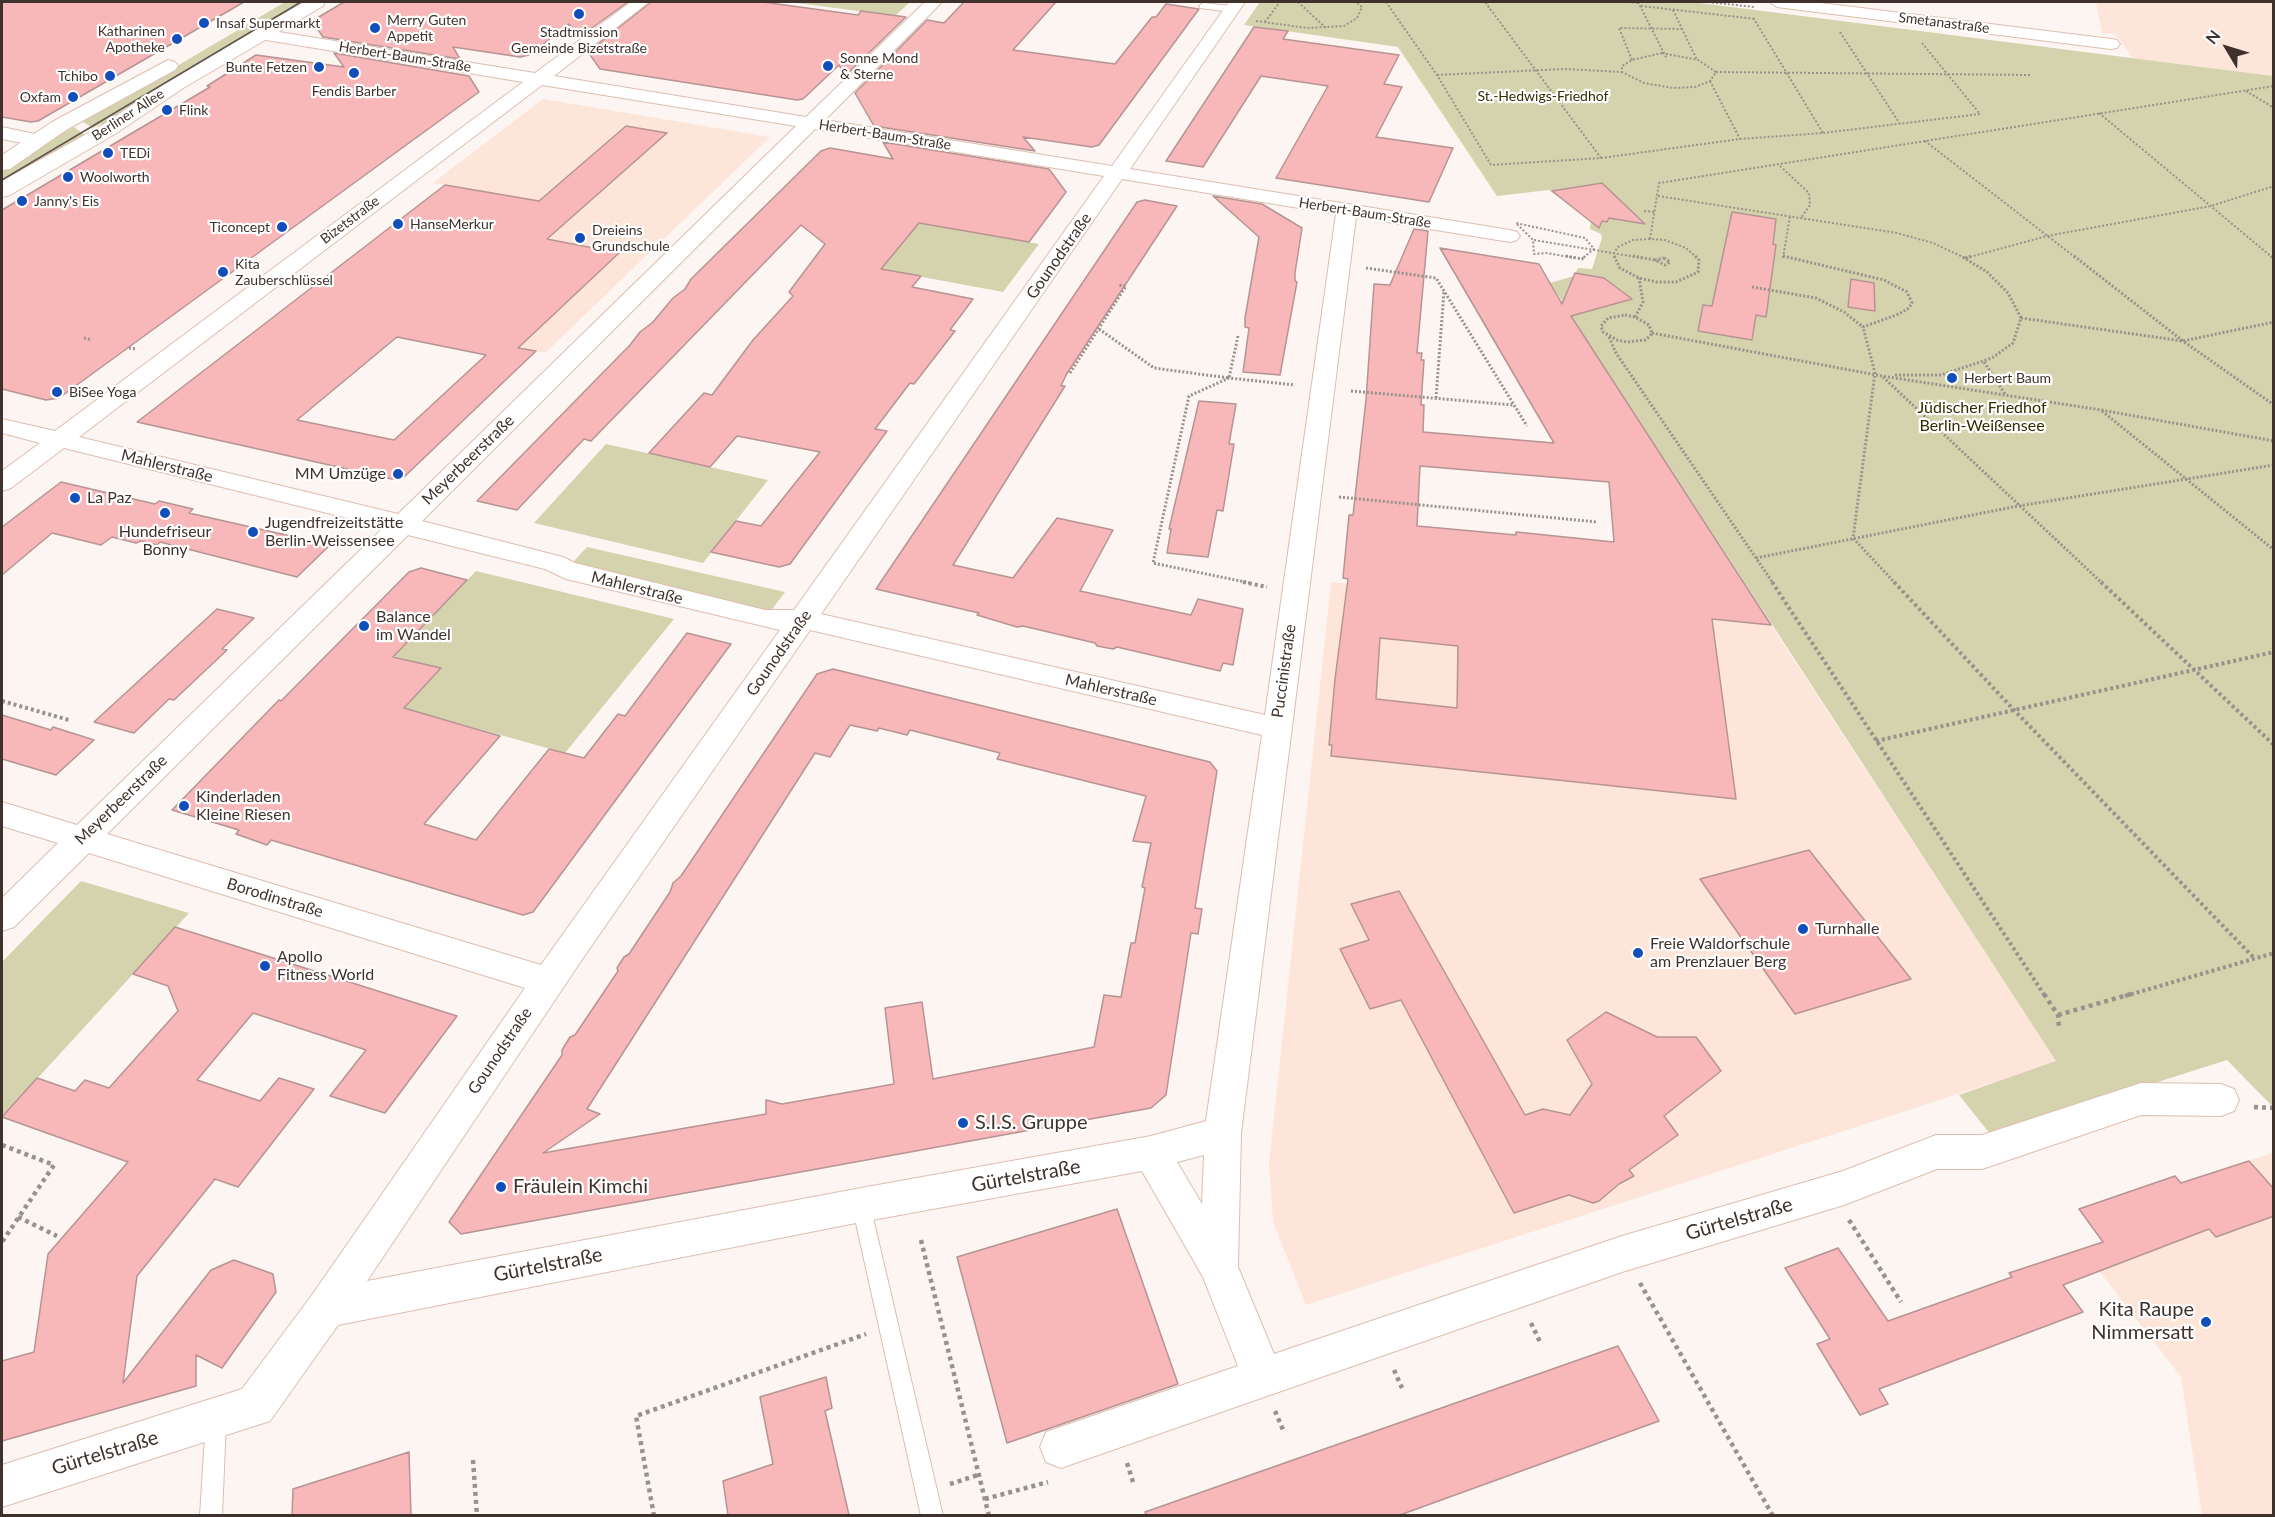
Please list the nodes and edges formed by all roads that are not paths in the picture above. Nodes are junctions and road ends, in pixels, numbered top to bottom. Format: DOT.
graph roads {
  1 [pos="316,2"];
  2 [pos="641,2"];
  3 [pos="934,2"];
  4 [pos="1777,2"];
  5 [pos="1235,5"];
  6 [pos="1835,5"];
  7 [pos="1203,6"];
  8 [pos="260,34"];
  9 [pos="2111,44"];
  10 [pos="186,55"];
  11 [pos="538,79"];
  12 [pos="811,123"];
  13 [pos="2,133"];
  14 [pos="37,140"];
  15 [pos="2,164"];
  16 [pos="1117,173"];
  17 [pos="2,190"];
  18 [pos="1347,210"];
  19 [pos="1513,230"];
  20 [pos="2,426"];
  21 [pos="59,440"];
  22 [pos="2,483"];
  23 [pos="403,523"];
  24 [pos="804,619"];
  25 [pos="1276,728"];
  26 [pos="2,814"];
  27 [pos="82,839"];
  28 [pos="2,918"];
  29 [pos="549,981"];
  30 [pos="2221,1100"];
  31 [pos="1223,1133"];
  32 [pos="1150,1153"];
  33 [pos="861,1205"];
  34 [pos="1219,1267"];
  35 [pos="326,1308"];
  36 [pos="1269,1394"];
  37 [pos="216,1419"];
  38 [pos="1059,1463"];
  39 [pos="2,1486"];
  40 [pos="211,1515"];
  41 [pos="932,1515"];
  1 -- 8 [label="main road, Berliner Allee"];
  2 -- 11 [label="street, Bizetstraße"];
  3 -- 12 [label="street, Meyerbeerstraße"];
  4 -- 6 [label="street, Smetanastraße"];
  5 -- 7 [label="lane"];
  5 -- 16 [label="street, Gounodstraße"];
  6 -- 9 [label="street, Smetanastraße"];
  8 -- 11 [label="street, Herbert-Baum-Straße"];
  8 -- 17 [label="main road, Berliner Allee"];
  10 -- 14 [label="main road, Berliner Allee"];
  11 -- 12 [label="street, Herbert-Baum-Straße"];
  11 -- 21 [label="street, Bizetstraße"];
  12 -- 16 [label="street, Herbert-Baum-Straße"];
  12 -- 23 [label="street, Meyerbeerstraße"];
  13 -- 14 [label="street"];
  14 -- 15 [label="main road, Berliner Allee"];
  16 -- 18 [label="street, Herbert-Baum-Straße"];
  16 -- 24 [label="street, Gounodstraße"];
  18 -- 19 [label="street, Herbert-Baum-Straße"];
  18 -- 25 [label="street, Puccinistraße"];
  20 -- 21 [label="street, Mahlerstraße"];
  21 -- 22 [label="street, Bizetstraße"];
  21 -- 23 [label="street, Mahlerstraße"];
  23 -- 24 [label="street, Mahlerstraße"];
  23 -- 27 [label="street, Meyerbeerstraße"];
  24 -- 25 [label="street, Mahlerstraße"];
  24 -- 29 [label="street, Gounodstraße"];
  25 -- 31 [label="street, Puccinistraße"];
  26 -- 27 [label="street, Borodinstraße"];
  27 -- 28 [label="street, Meyerbeerstraße"];
  27 -- 29 [label="street, Borodinstraße"];
  29 -- 35 [label="street, Gounodstraße"];
  30 -- 36 [label="street, Gürtelstraße"];
  31 -- 32 [label="street, Gürtelstraße"];
  31 -- 34 [label="street"];
  32 -- 33 [label="street, Gürtelstraße"];
  32 -- 34 [label="street"];
  33 -- 35 [label="street, Gürtelstraße"];
  33 -- 41 [label="lane"];
  34 -- 36 [label="street"];
  35 -- 37 [label="street, Gürtelstraße"];
  36 -- 38 [label="street, Gürtelstraße"];
  37 -- 39 [label="street, Gürtelstraße"];
  37 -- 40 [label="lane"];
}
